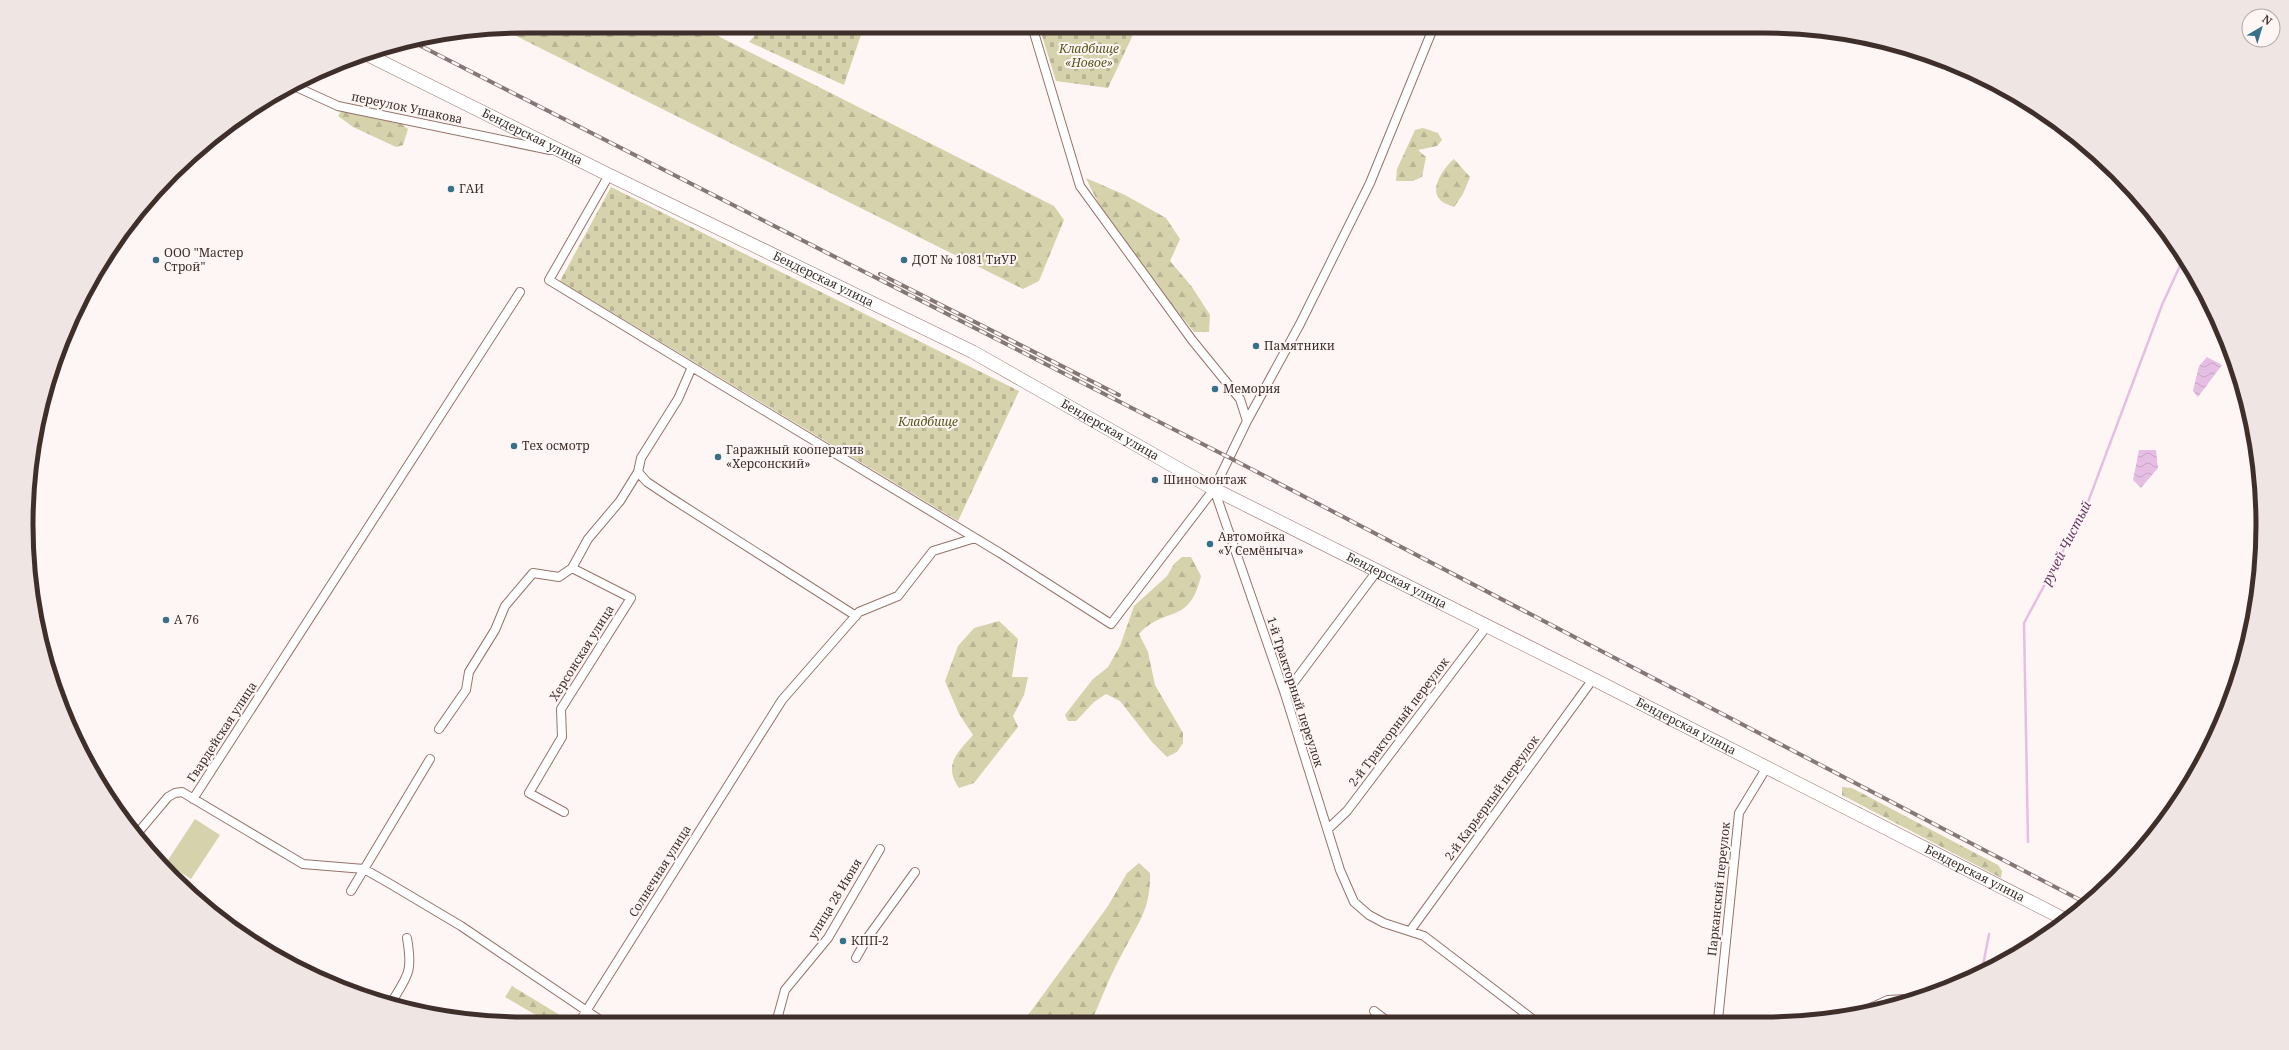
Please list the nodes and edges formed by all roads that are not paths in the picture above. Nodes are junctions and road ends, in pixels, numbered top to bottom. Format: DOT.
graph roads {
  1 [pos="1034,33"];
  2 [pos="1431,33"];
  3 [pos="373,57"];
  4 [pos="299,88"];
  5 [pos="567,153"];
  6 [pos="609,175"];
  7 [pos="520,292"];
  8 [pos="692,367"];
  9 [pos="1247,421"];
  10 [pos="638,472"];
  11 [pos="1214,489"];
  12 [pos="975,538"];
  13 [pos="572,568"];
  14 [pos="1378,571"];
  15 [pos="856,616"];
  16 [pos="1487,626"];
  17 [pos="1593,679"];
  18 [pos="1285,694"];
  19 [pos="439,729"];
  20 [pos="430,759"];
  21 [pos="1767,768"];
  22 [pos="193,799"];
  23 [pos="564,812"];
  24 [pos="1328,829"];
  25 [pos="140,831"];
  26 [pos="880,849"];
  27 [pos="364,870"];
  28 [pos="915,872"];
  29 [pos="351,891"];
  30 [pos="2061,917"];
  31 [pos="1410,931"];
  32 [pos="407,938"];
  33 [pos="856,958"];
  34 [pos="394,999"];
  35 [pos="586,1010"];
  36 [pos="1374,1011"];
  37 [pos="582,1017"];
  38 [pos="596,1017"];
  39 [pos="778,1017"];
  40 [pos="1382,1017"];
  41 [pos="1530,1017"];
  42 [pos="1718,1017"];
  1 -- 9 [label="street"];
  2 -- 9 [label="street"];
  3 -- 5 [label="main road, Бендерская улица"];
  4 -- 5 [label="street, переулок Ушакова"];
  5 -- 6 [label="main road, Бендерская улица"];
  6 -- 8 [label="street"];
  6 -- 11 [label="main road, Бендерская улица"];
  7 -- 22 [label="street, Гвардейская улица"];
  8 -- 10 [label="street"];
  8 -- 12 [label="street"];
  9 -- 11 [label="street"];
  10 -- 13 [label="street"];
  10 -- 15 [label="street"];
  11 -- 12 [label="street"];
  11 -- 14 [label="main road, Бендерская улица"];
  11 -- 18 [label="street, 1-й Тракторный переулок"];
  12 -- 15 [label="street, Солнечная улица"];
  13 -- 19 [label="street"];
  13 -- 23 [label="street, Херсонская улица"];
  14 -- 16 [label="main road, Бендерская улица"];
  14 -- 18 [label="street"];
  15 -- 35 [label="street, Солнечная улица"];
  16 -- 17 [label="main road, Бендерская улица"];
  16 -- 24 [label="street, 2-й Тракторный переулок"];
  17 -- 21 [label="main road, Бендерская улица"];
  17 -- 31 [label="street, 2-й Карьерный переулок"];
  18 -- 24 [label="street, 1-й Тракторный переулок"];
  20 -- 27 [label="street"];
  21 -- 30 [label="main road, Бендерская улица"];
  21 -- 42 [label="street, Парканский переулок"];
  22 -- 25 [label="street, Гвардейская улица"];
  22 -- 27 [label="street"];
  24 -- 31 [label="street, 1-й Тракторный переулок"];
  26 -- 39 [label="street, улица 28 Июня"];
  27 -- 29 [label="street"];
  27 -- 35 [label="street"];
  28 -- 33 [label="street"];
  31 -- 41 [label="street"];
  32 -- 34 [label="street"];
  35 -- 37 [label="street, Солнечная улица"];
  35 -- 38 [label="street"];
  36 -- 40 [label="street"];
}
